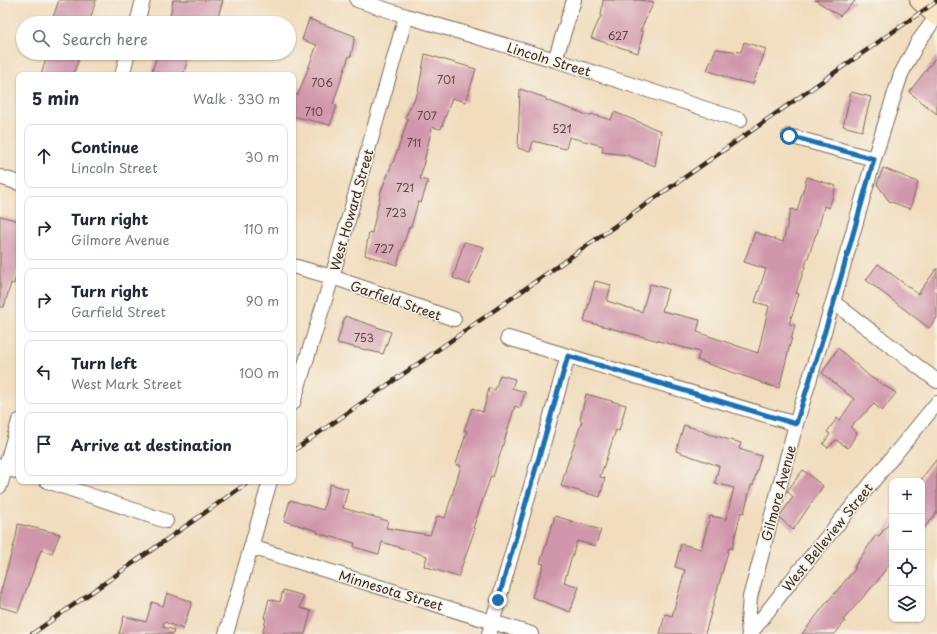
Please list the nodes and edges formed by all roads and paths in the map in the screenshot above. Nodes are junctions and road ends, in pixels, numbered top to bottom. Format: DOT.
graph roads {
  1 [pos="143,0"];
  2 [pos="357,0"];
  3 [pos="574,0"];
  4 [pos="920,0"];
  5 [pos="139,16"];
  6 [pos="406,16"];
  7 [pos="937,16"];
  8 [pos="126,60"];
  9 [pos="555,60"];
  10 [pos="123,72"];
  11 [pos="740,120"];
  12 [pos="789,136"];
  13 [pos="874,159"];
  14 [pos="0,177"];
  15 [pos="16,182"];
  16 [pos="296,267"];
  17 [pos="332,277"];
  18 [pos="834,302"];
  19 [pos="454,319"];
  20 [pos="508,338"];
  21 [pos="568,356"];
  22 [pos="937,381"];
  23 [pos="296,393"];
  24 [pos="937,403"];
  25 [pos="796,424"];
  26 [pos="16,434"];
  27 [pos="8,469"];
  28 [pos="55,484"];
  29 [pos="269,484"];
  30 [pos="0,486"];
  31 [pos="166,522"];
  32 [pos="251,547"];
  33 [pos="491,628"];
  34 [pos="226,634"];
  35 [pos="531,634"];
  36 [pos="749,634"];
  1 -- 5 [label="street"];
  2 -- 6 [label="street, Lincoln Street"];
  3 -- 9 [label="street"];
  4 -- 7 [label="street"];
  6 -- 9 [label="street, Lincoln Street"];
  6 -- 17 [label="street, West Howard Street"];
  7 -- 13 [label="street, Gilmore Avenue"];
  8 -- 10 [label="street"];
  9 -- 11 [label="street, Lincoln Street"];
  12 -- 13 [label="street"];
  13 -- 18 [label="street, Gilmore Avenue"];
  14 -- 15 [label="street"];
  16 -- 17 [label="street, Garfield Street"];
  17 -- 19 [label="street, Garfield Street"];
  17 -- 23 [label="street, West Howard Street"];
  18 -- 22 [label="street"];
  18 -- 25 [label="street, Gilmore Avenue"];
  20 -- 21 [label="street"];
  21 -- 25 [label="street"];
  21 -- 33 [label="street"];
  24 -- 36 [label="street, West Belleview Street"];
  25 -- 36 [label="street, Gilmore Avenue"];
  26 -- 27 [label="street"];
  27 -- 30 [label="street"];
  28 -- 31 [label="street"];
  29 -- 32 [label="street"];
  32 -- 33 [label="street, Minnesota Street"];
  32 -- 34 [label="street"];
  33 -- 35 [label="street, Minnesota Street"];
}
